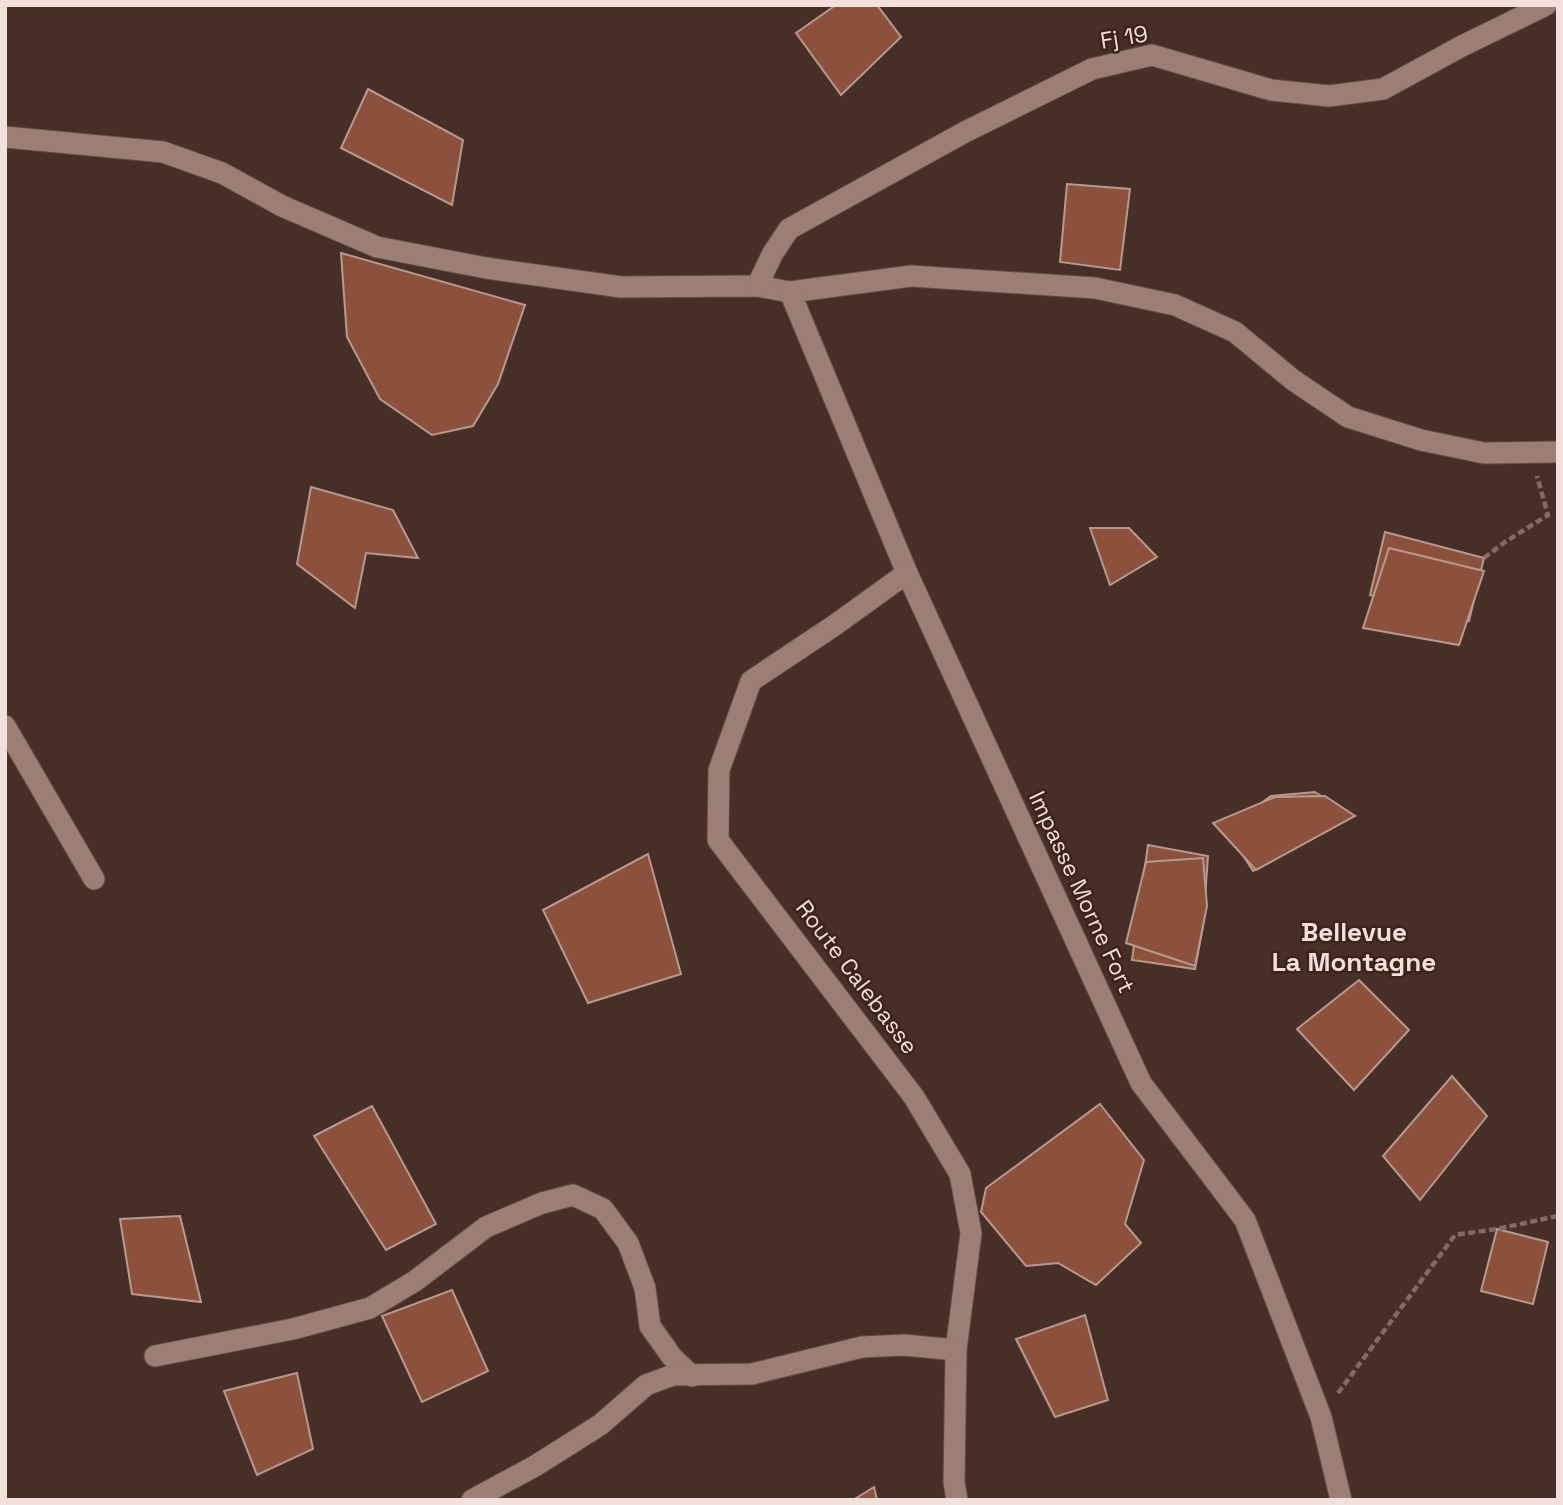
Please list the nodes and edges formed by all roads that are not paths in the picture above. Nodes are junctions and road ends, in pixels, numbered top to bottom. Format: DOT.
graph roads {
  1 [pos="1546,5"];
  2 [pos="5,137"];
  3 [pos="757,286"];
  4 [pos="790,292"];
  5 [pos="1558,452"];
  6 [pos="906,573"];
  7 [pos="5,726"];
  8 [pos="94,879"];
  9 [pos="956,1350"];
  10 [pos="155,1356"];
  11 [pos="692,1376"];
  12 [pos="472,1500"];
  13 [pos="957,1500"];
  14 [pos="1341,1500"];
  1 -- 3 [label="street, Fj 19"];
  2 -- 3 [label="street"];
  3 -- 4 [label="street"];
  4 -- 5 [label="street"];
  4 -- 6 [label="street, Impasse Morne Fort"];
  6 -- 9 [label="street, Route Calebasse"];
  6 -- 14 [label="street, Impasse Morne Fort"];
  7 -- 8 [label="street"];
  9 -- 11 [label="street"];
  9 -- 13 [label="street, Route Calebasse"];
  10 -- 11 [label="street"];
  11 -- 12 [label="street"];
}
